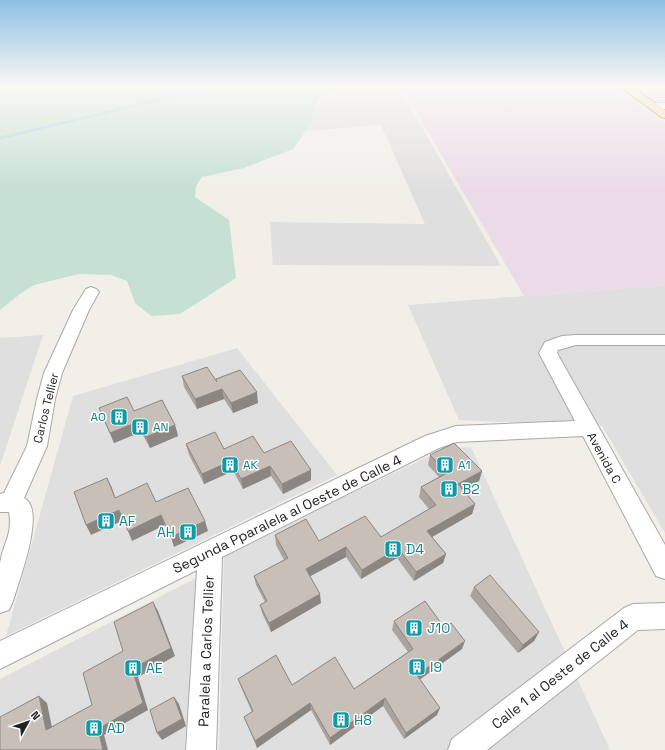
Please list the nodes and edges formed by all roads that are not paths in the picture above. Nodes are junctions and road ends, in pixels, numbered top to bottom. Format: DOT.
graph roads {
  1 [pos="91,292"];
  2 [pos="665,340"];
  3 [pos="588,428"];
  4 [pos="5,502"];
  5 [pos="210,552"];
  6 [pos="665,568"];
  7 [pos="0,600"];
  8 [pos="665,616"];
  9 [pos="0,654"];
  10 [pos="201,750"];
  11 [pos="463,750"];
  1 -- 4 [label="street, Carlos Tellier"];
  2 -- 3 [label="street, Avenida C"];
  3 -- 5 [label="street, Segunda Pparalela al Oeste de Calle 4"];
  3 -- 6 [label="street, Avenida C"];
  4 -- 7 [label="street, Carlos Tellier"];
  5 -- 9 [label="street, Segunda Pparalela al Oeste de Calle 4"];
  5 -- 10 [label="street, Paralela a Carlos Tellier"];
  8 -- 11 [label="street, Calle 1 al Oeste de Calle 4"];
}
